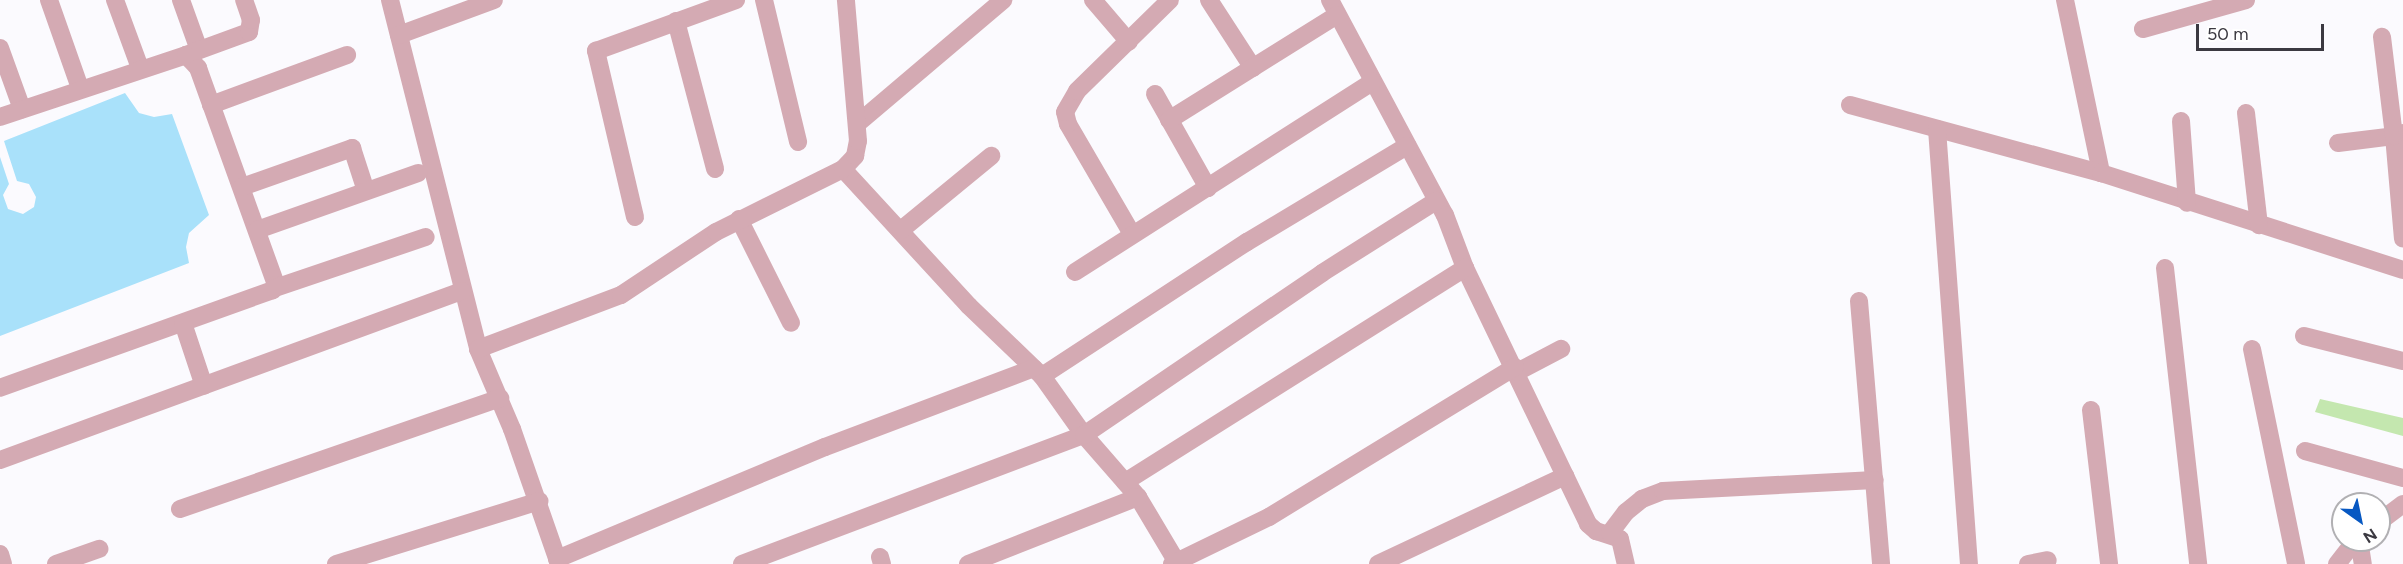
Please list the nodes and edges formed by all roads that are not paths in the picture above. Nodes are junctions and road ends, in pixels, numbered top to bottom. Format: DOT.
graph roads {
  1 [pos="50,0"];
  2 [pos="115,0"];
  3 [pos="181,0"];
  4 [pos="244,0"];
  5 [pos="390,0"];
  6 [pos="494,0"];
  7 [pos="736,0"];
  8 [pos="764,0"];
  9 [pos="846,0"];
  10 [pos="1003,0"];
  11 [pos="1093,0"];
  12 [pos="1170,0"];
  13 [pos="1209,0"];
  14 [pos="2065,0"];
  15 [pos="2246,0"];
  16 [pos="1334,5"];
  17 [pos="676,21"];
  18 [pos="2143,29"];
  19 [pos="399,35"];
  20 [pos="2382,37"];
  21 [pos="1129,42"];
  22 [pos="0,48"];
  23 [pos="193,52"];
  24 [pos="347,55"];
  25 [pos="140,68"];
  26 [pos="1253,68"];
  27 [pos="1372,82"];
  28 [pos="80,88"];
  29 [pos="1155,94"];
  30 [pos="211,105"];
  31 [pos="1850,105"];
  32 [pos="22,109"];
  33 [pos="2246,113"];
  34 [pos="0,117"];
  35 [pos="1169,120"];
  36 [pos="2181,121"];
  37 [pos="857,124"];
  38 [pos="1937,129"];
  39 [pos="2399,134"];
  40 [pos="798,142"];
  41 [pos="2338,143"];
  42 [pos="1407,146"];
  43 [pos="991,156"];
  44 [pos="715,169"];
  45 [pos="843,169"];
  46 [pos="418,173"];
  47 [pos="2101,173"];
  48 [pos="242,188"];
  49 [pos="1208,188"];
  50 [pos="366,191"];
  51 [pos="1436,201"];
  52 [pos="2187,202"];
  53 [pos="634,217"];
  54 [pos="739,219"];
  55 [pos="2259,225"];
  56 [pos="257,230"];
  57 [pos="901,230"];
  58 [pos="1132,234"];
  59 [pos="426,237"];
  60 [pos="2403,239"];
  61 [pos="2165,267"];
  62 [pos="1465,268"];
  63 [pos="2403,270"];
  64 [pos="1075,272"];
  65 [pos="275,288"];
  66 [pos="462,291"];
  67 [pos="1859,301"];
  68 [pos="183,323"];
  69 [pos="791,323"];
  70 [pos="2304,336"];
  71 [pos="478,349"];
  72 [pos="1561,349"];
  73 [pos="2252,350"];
  74 [pos="2403,361"];
  75 [pos="1516,370"];
  76 [pos="1038,372"];
  77 [pos="204,386"];
  78 [pos="0,388"];
  79 [pos="500,398"];
  80 [pos="2091,410"];
  81 [pos="1084,435"];
  82 [pos="2305,451"];
  83 [pos="0,460"];
  84 [pos="1565,476"];
  85 [pos="2403,478"];
  86 [pos="1875,480"];
  87 [pos="1125,482"];
  88 [pos="1138,497"];
  89 [pos="539,501"];
  90 [pos="180,509"];
  91 [pos="1610,533"];
  92 [pos="99,549"];
  93 [pos="2348,552"];
  94 [pos="0,554"];
  95 [pos="2048,560"];
  96 [pos="558,562"];
  97 [pos="1176,563"];
  98 [pos="3,564"];
  99 [pos="56,564"];
  100 [pos="336,564"];
  101 [pos="742,564"];
  102 [pos="968,564"];
  103 [pos="1378,564"];
  104 [pos="1626,564"];
  105 [pos="1881,564"];
  106 [pos="1969,564"];
  107 [pos="2028,564"];
  108 [pos="2109,564"];
  109 [pos="2198,564"];
  110 [pos="2296,564"];
  111 [pos="2337,564"];
  1 -- 28 [label="street"];
  2 -- 25 [label="street"];
  3 -- 23 [label="street"];
  4 -- 23 [label="street"];
  5 -- 19 [label="street"];
  6 -- 19 [label="street"];
  7 -- 17 [label="street"];
  8 -- 40 [label="street"];
  9 -- 37 [label="street"];
  10 -- 37 [label="street"];
  11 -- 21 [label="street"];
  12 -- 21 [label="street"];
  13 -- 26 [label="street"];
  14 -- 47 [label="street"];
  15 -- 18 [label="street"];
  16 -- 26 [label="street"];
  16 -- 27 [label="street"];
  17 -- 44 [label="street"];
  17 -- 53 [label="street"];
  19 -- 66 [label="street"];
  20 -- 39 [label="street"];
  21 -- 58 [label="street"];
  22 -- 32 [label="street"];
  23 -- 25 [label="street"];
  23 -- 30 [label="street"];
  24 -- 30 [label="street"];
  25 -- 28 [label="street"];
  26 -- 35 [label="street"];
  27 -- 42 [label="street"];
  27 -- 49 [label="street"];
  28 -- 32 [label="street"];
  29 -- 35 [label="street"];
  30 -- 48 [label="street"];
  31 -- 38 [label="street"];
  32 -- 34 [label="street"];
  33 -- 55 [label="street"];
  35 -- 49 [label="street"];
  36 -- 52 [label="street"];
  37 -- 45 [label="street"];
  38 -- 47 [label="street"];
  38 -- 106 [label="street"];
  39 -- 41 [label="street"];
  39 -- 60 [label="street"];
  42 -- 51 [label="street"];
  42 -- 76 [label="street"];
  43 -- 57 [label="street"];
  45 -- 54 [label="street"];
  45 -- 57 [label="street"];
  46 -- 50 [label="street"];
  47 -- 52 [label="street"];
  48 -- 50 [label="street"];
  48 -- 56 [label="street"];
  49 -- 58 [label="street"];
  50 -- 56 [label="street"];
  51 -- 62 [label="street"];
  51 -- 81 [label="street"];
  52 -- 55 [label="street"];
  54 -- 69 [label="street"];
  54 -- 71 [label="street"];
  55 -- 63 [label="street"];
  56 -- 65 [label="street"];
  57 -- 76 [label="street"];
  58 -- 64 [label="street"];
  59 -- 65 [label="street"];
  61 -- 109 [label="street"];
  62 -- 75 [label="street"];
  62 -- 87 [label="street"];
  65 -- 68 [label="street"];
  66 -- 71 [label="street"];
  66 -- 77 [label="street"];
  67 -- 86 [label="street"];
  68 -- 77 [label="street"];
  68 -- 78 [label="street"];
  70 -- 74 [label="street"];
  71 -- 79 [label="street"];
  72 -- 75 [label="street"];
  73 -- 110 [label="street"];
  75 -- 84 [label="street"];
  75 -- 97 [label="street"];
  76 -- 81 [label="street"];
  76 -- 96 [label="street"];
  77 -- 83 [label="street"];
  79 -- 89 [label="street"];
  79 -- 90 [label="street"];
  80 -- 108 [label="street"];
  81 -- 87 [label="street"];
  81 -- 101 [label="street"];
  82 -- 85 [label="street"];
  84 -- 91 [label="street"];
  84 -- 103 [label="street"];
  86 -- 91 [label="street"];
  86 -- 105 [label="street"];
  87 -- 88 [label="street"];
  88 -- 97 [label="street"];
  88 -- 102 [label="street"];
  89 -- 96 [label="street"];
  89 -- 100 [label="street"];
  91 -- 104 [label="street"];
  92 -- 99 [label="street"];
  93 -- 111 [label="street"];
  94 -- 98 [label="street"];
  95 -- 107 [label="street"];
}
